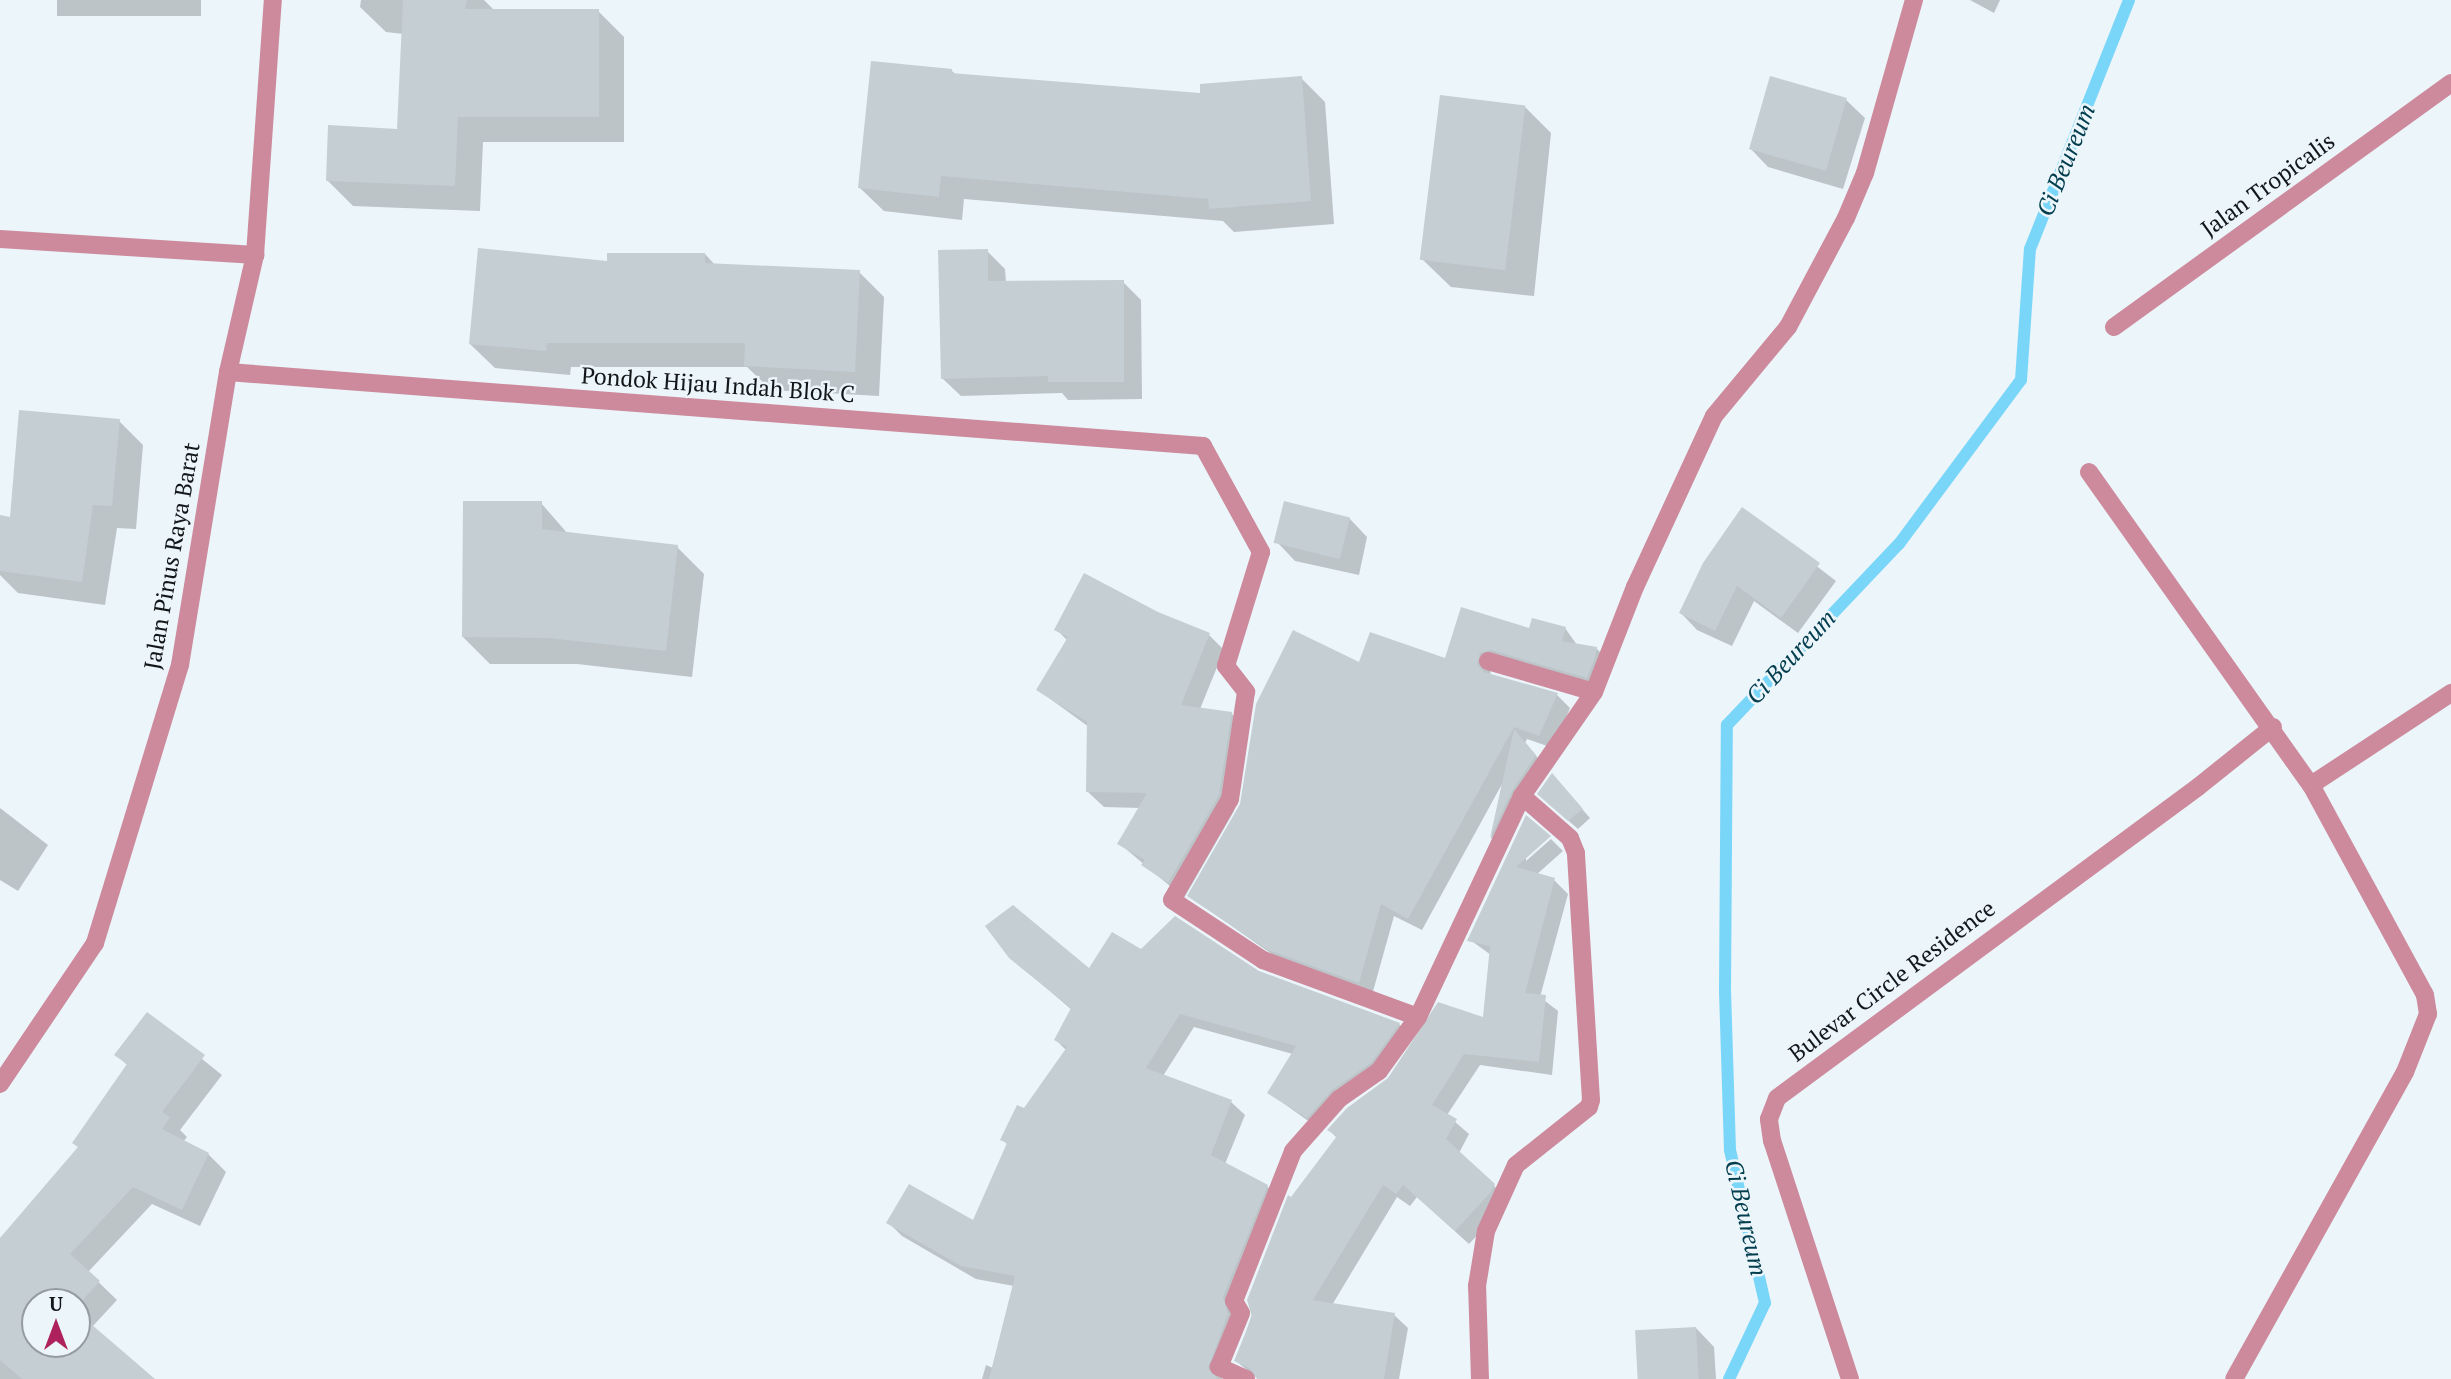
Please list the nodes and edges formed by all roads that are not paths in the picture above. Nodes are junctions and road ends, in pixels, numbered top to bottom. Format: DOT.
graph roads {
  1 [pos="273,0"];
  2 [pos="1914,0"];
  3 [pos="2451,83"];
  4 [pos="0,239"];
  5 [pos="255,255"];
  6 [pos="2114,327"];
  7 [pos="228,372"];
  8 [pos="2089,472"];
  9 [pos="1488,661"];
  10 [pos="1594,692"];
  11 [pos="2451,693"];
  12 [pos="2273,727"];
  13 [pos="2311,785"];
  14 [pos="1522,796"];
  15 [pos="1418,1017"];
  16 [pos="0,1084"];
  17 [pos="1246,1379"];
  18 [pos="1480,1379"];
  19 [pos="1850,1379"];
  20 [pos="2234,1379"];
  1 -- 5 [label="street, Jalan Pinus Raya Barat"];
  2 -- 10 [label="street"];
  3 -- 6 [label="street, Jalan Tropicalis"];
  4 -- 5 [label="street"];
  5 -- 7 [label="street, Jalan Pinus Raya Barat"];
  7 -- 15 [label="street, Pondok Hijau Indah Blok C"];
  7 -- 16 [label="street, Jalan Pinus Raya Barat"];
  8 -- 12 [label="street"];
  9 -- 10 [label="street"];
  10 -- 14 [label="street"];
  11 -- 13 [label="street"];
  12 -- 13 [label="street"];
  12 -- 19 [label="street, Bulevar Circle Residence"];
  13 -- 20 [label="street"];
  14 -- 15 [label="street"];
  14 -- 18 [label="street"];
  15 -- 17 [label="street"];
}
